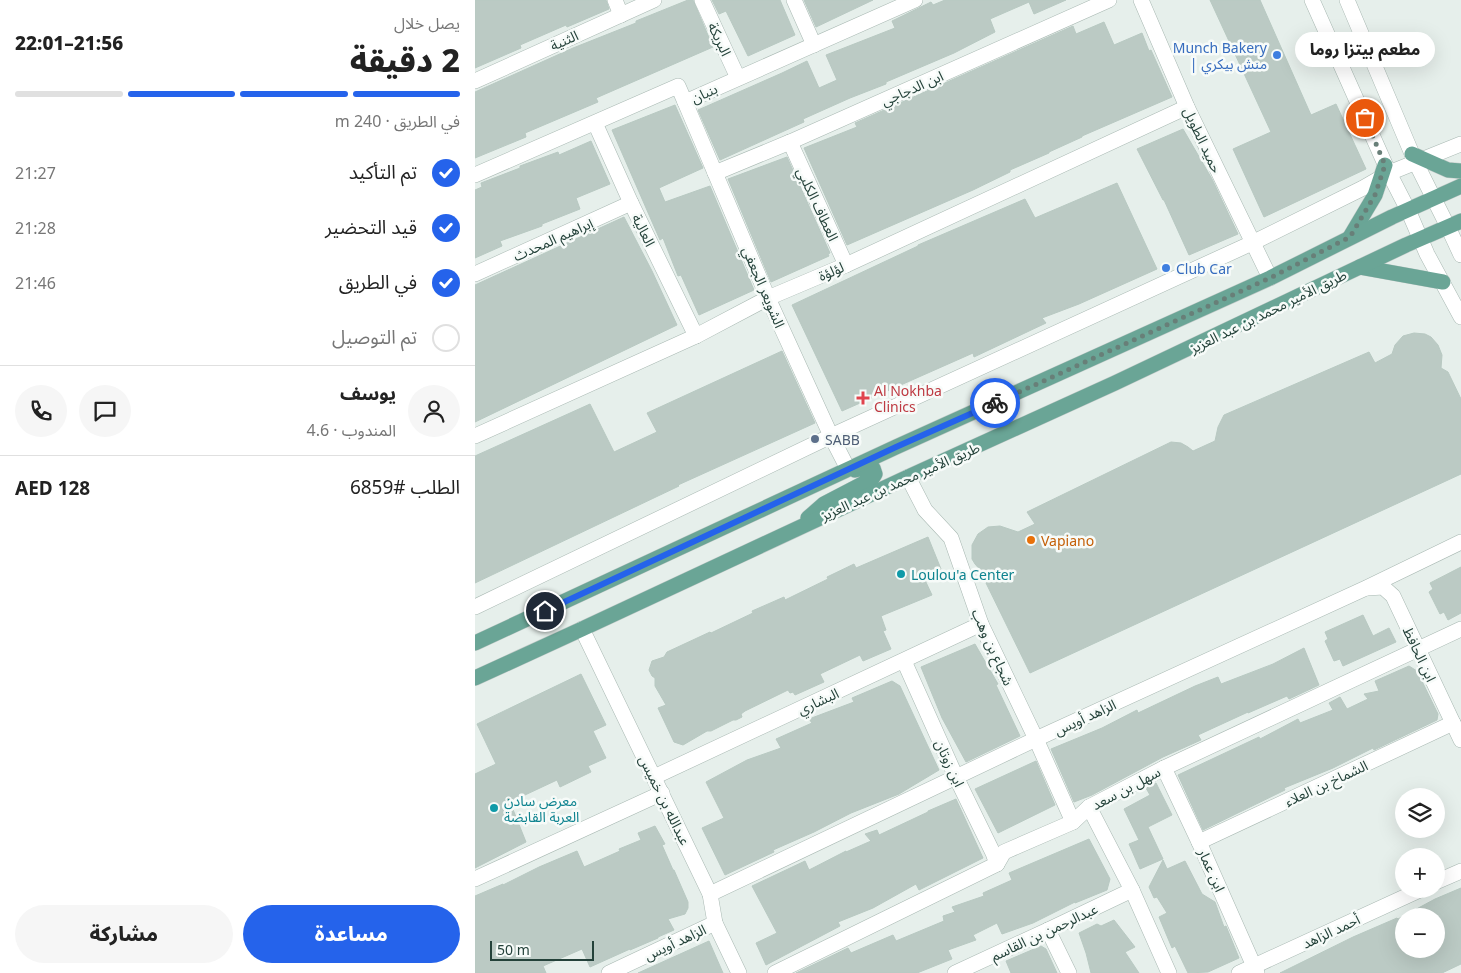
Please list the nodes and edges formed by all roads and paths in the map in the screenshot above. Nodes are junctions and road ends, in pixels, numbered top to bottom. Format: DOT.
graph roads {
  1 [pos="615,0"];
  2 [pos="654,0"];
  3 [pos="702,0"];
  4 [pos="794,0"];
  5 [pos="915,0"];
  6 [pos="1109,0"];
  7 [pos="1141,0"];
  8 [pos="1312,0"];
  9 [pos="1347,0"];
  10 [pos="621,14"];
  11 [pos="814,45"];
  12 [pos="739,78"];
  13 [pos="475,81"];
  14 [pos="685,102"];
  15 [pos="1187,107"];
  16 [pos="595,123"];
  17 [pos="790,142"];
  18 [pos="1461,144"];
  19 [pos="1417,158"];
  20 [pos="1461,171"];
  21 [pos="1385,172"];
  22 [pos="715,173"];
  23 [pos="475,175"];
  24 [pos="1461,186"];
  25 [pos="1434,198"];
  26 [pos="631,203"];
  27 [pos="1407,210"];
  28 [pos="1455,224"];
  29 [pos="1350,237"];
  30 [pos="1421,239"];
  31 [pos="1252,243"];
  32 [pos="1461,256"];
  33 [pos="847,265"];
  34 [pos="1360,267"];
  35 [pos="475,274"];
  36 [pos="1270,278"];
  37 [pos="1443,282"];
  38 [pos="768,298"];
  39 [pos="1461,317"];
  40 [pos="696,336"];
  41 [pos="475,436"];
  42 [pos="831,436"];
  43 [pos="848,469"];
  44 [pos="908,476"];
  45 [pos="800,526"];
  46 [pos="1461,542"];
  47 [pos="1366,588"];
  48 [pos="475,607"];
  49 [pos="981,624"];
  50 [pos="582,629"];
  51 [pos="1461,630"];
  52 [pos="475,643"];
  53 [pos="1418,650"];
  54 [pos="904,661"];
  55 [pos="475,678"];
  56 [pos="1453,723"];
  57 [pos="1036,739"];
  58 [pos="1461,740"];
  59 [pos="1165,768"];
  60 [pos="654,777"];
  61 [pos="956,777"];
  62 [pos="662,793"];
  63 [pos="1089,806"];
  64 [pos="1073,822"];
  65 [pos="1199,842"];
  66 [pos="997,864"];
  67 [pos="1461,871"];
  68 [pos="1445,878"];
  69 [pos="475,879"];
  70 [pos="1132,890"];
  71 [pos="710,894"];
  72 [pos="1403,898"];
  73 [pos="715,923"];
  74 [pos="1048,930"];
  75 [pos="1255,970"];
  76 [pos="609,973"];
  77 [pos="739,973"];
  78 [pos="775,973"];
  79 [pos="955,973"];
  80 [pos="1069,973"];
  81 [pos="1169,973"];
  82 [pos="1239,973"];
  1 -- 10 [label="street"];
  2 -- 10 [label="street, الثنية"];
  3 -- 12 [label="street, البريكة"];
  4 -- 11 [label="street"];
  5 -- 11 [label="street, بنبان"];
  6 -- 17 [label="street, ابن الدجاجي"];
  7 -- 15 [label="street, حميد الطويل"];
  8 -- 21 [label="street"];
  9 -- 19 [label="street"];
  10 -- 13 [label="street, الثنية"];
  11 -- 12 [label="street, بنبان"];
  12 -- 14 [label="street, بنبان"];
  14 -- 16 [label="street, بنبان"];
  14 -- 22 [label="street, الشويعر الجعفي"];
  15 -- 31 [label="street, حميد الطويل"];
  15 -- 33 [label="street, لؤلؤة"];
  16 -- 23 [label="street, بنبان"];
  16 -- 26 [label="street, العالية"];
  17 -- 22 [label="street, ابن الدجاجي"];
  17 -- 33 [label="street, العطاف الكلبي"];
  18 -- 19 [label="street"];
  19 -- 20 [label="main road"];
  19 -- 21 [label="street"];
  19 -- 25 [label="street"];
  21 -- 27 [label="street"];
  21 -- 29 [label="main road"];
  21 -- 31 [label="street"];
  22 -- 38 [label="street, الشويعر الجعفي"];
  24 -- 25 [label="main road"];
  25 -- 27 [label="main road"];
  25 -- 28 [label="street"];
  26 -- 35 [label="street, إبراهيم المحدث"];
  26 -- 40 [label="street, العالية"];
  27 -- 29 [label="main road"];
  27 -- 30 [label="street"];
  28 -- 30 [label="main road, طريق الأمير محمد بن عبد العزيز"];
  28 -- 32 [label="street"];
  29 -- 36 [label="main road"];
  30 -- 34 [label="main road, طريق الأمير محمد بن عبد العزيز"];
  30 -- 37 [label="street"];
  31 -- 36 [label="street, حميد الطويل"];
  31 -- 42 [label="street"];
  33 -- 38 [label="street, لؤلؤة"];
  34 -- 37 [label="main road"];
  34 -- 44 [label="main road, طريق الأمير محمد بن عبد العزيز"];
  36 -- 43 [label="main road"];
  37 -- 39 [label="street"];
  38 -- 40 [label="street, لؤلؤة"];
  38 -- 42 [label="street, الشويعر الجعفي"];
  40 -- 41 [label="street, لؤلؤة"];
  42 -- 43 [label="street, الشويعر الجعفي"];
  42 -- 48 [label="street"];
  43 -- 45 [label="main road"];
  43 -- 52 [label="main road"];
  44 -- 45 [label="main road, طريق الأمير محمد بن عبد العزيز"];
  44 -- 49 [label="street, شجاع بن وهب"];
  45 -- 50 [label="main road, طريق الأمير محمد بن عبد العزيز"];
  46 -- 47 [label="street, الزاهد أويس"];
  47 -- 53 [label="street, ابن الحافظ"];
  47 -- 57 [label="street, الزاهد أويس"];
  49 -- 54 [label="street, البشاري"];
  49 -- 57 [label="street, شجاع بن وهب"];
  50 -- 55 [label="main road, طريق الأمير محمد بن عبد العزيز"];
  50 -- 60 [label="street, عبدالله بن خميس"];
  51 -- 53 [label="street, سهل بن سعد"];
  53 -- 56 [label="street, ابن الحافظ"];
  53 -- 59 [label="street, سهل بن سعد"];
  54 -- 60 [label="street, البشاري"];
  54 -- 61 [label="street, ابن زوتان"];
  56 -- 58 [label="street, ابن الحافظ"];
  56 -- 65 [label="street, الشماخ بن العلاء"];
  57 -- 61 [label="street, الزاهد أويس"];
  57 -- 64 [label="street, شجاع بن وهب"];
  59 -- 63 [label="street, سهل بن سعد"];
  59 -- 65 [label="street, ابن عمار"];
  60 -- 62 [label="street, عبدالله بن خميس"];
  61 -- 66 [label="street, ابن زوتان"];
  61 -- 71 [label="street, الزاهد أويس"];
  62 -- 69 [label="street"];
  62 -- 71 [label="street, عبدالله بن خميس"];
  63 -- 64 [label="street, سهل بن سعد"];
  63 -- 70 [label="street"];
  64 -- 66 [label="street, سهل بن سعد"];
  65 -- 75 [label="street, ابن عمار"];
  66 -- 78 [label="street, سهل بن سعد"];
  67 -- 68 [label="street"];
  70 -- 74 [label="street, عبدالرحمن بن القاسم"];
  70 -- 81 [label="street"];
  71 -- 73 [label="street, عبدالله بن خميس"];
  72 -- 75 [label="street, أحمد الزاهد"];
  73 -- 76 [label="street, الزاهد أويس"];
  73 -- 77 [label="street, عبدالله بن خميس"];
  74 -- 79 [label="street, عبدالرحمن بن القاسم"];
  74 -- 80 [label="street"];
  75 -- 82 [label="street, أحمد الزاهد"];
}
